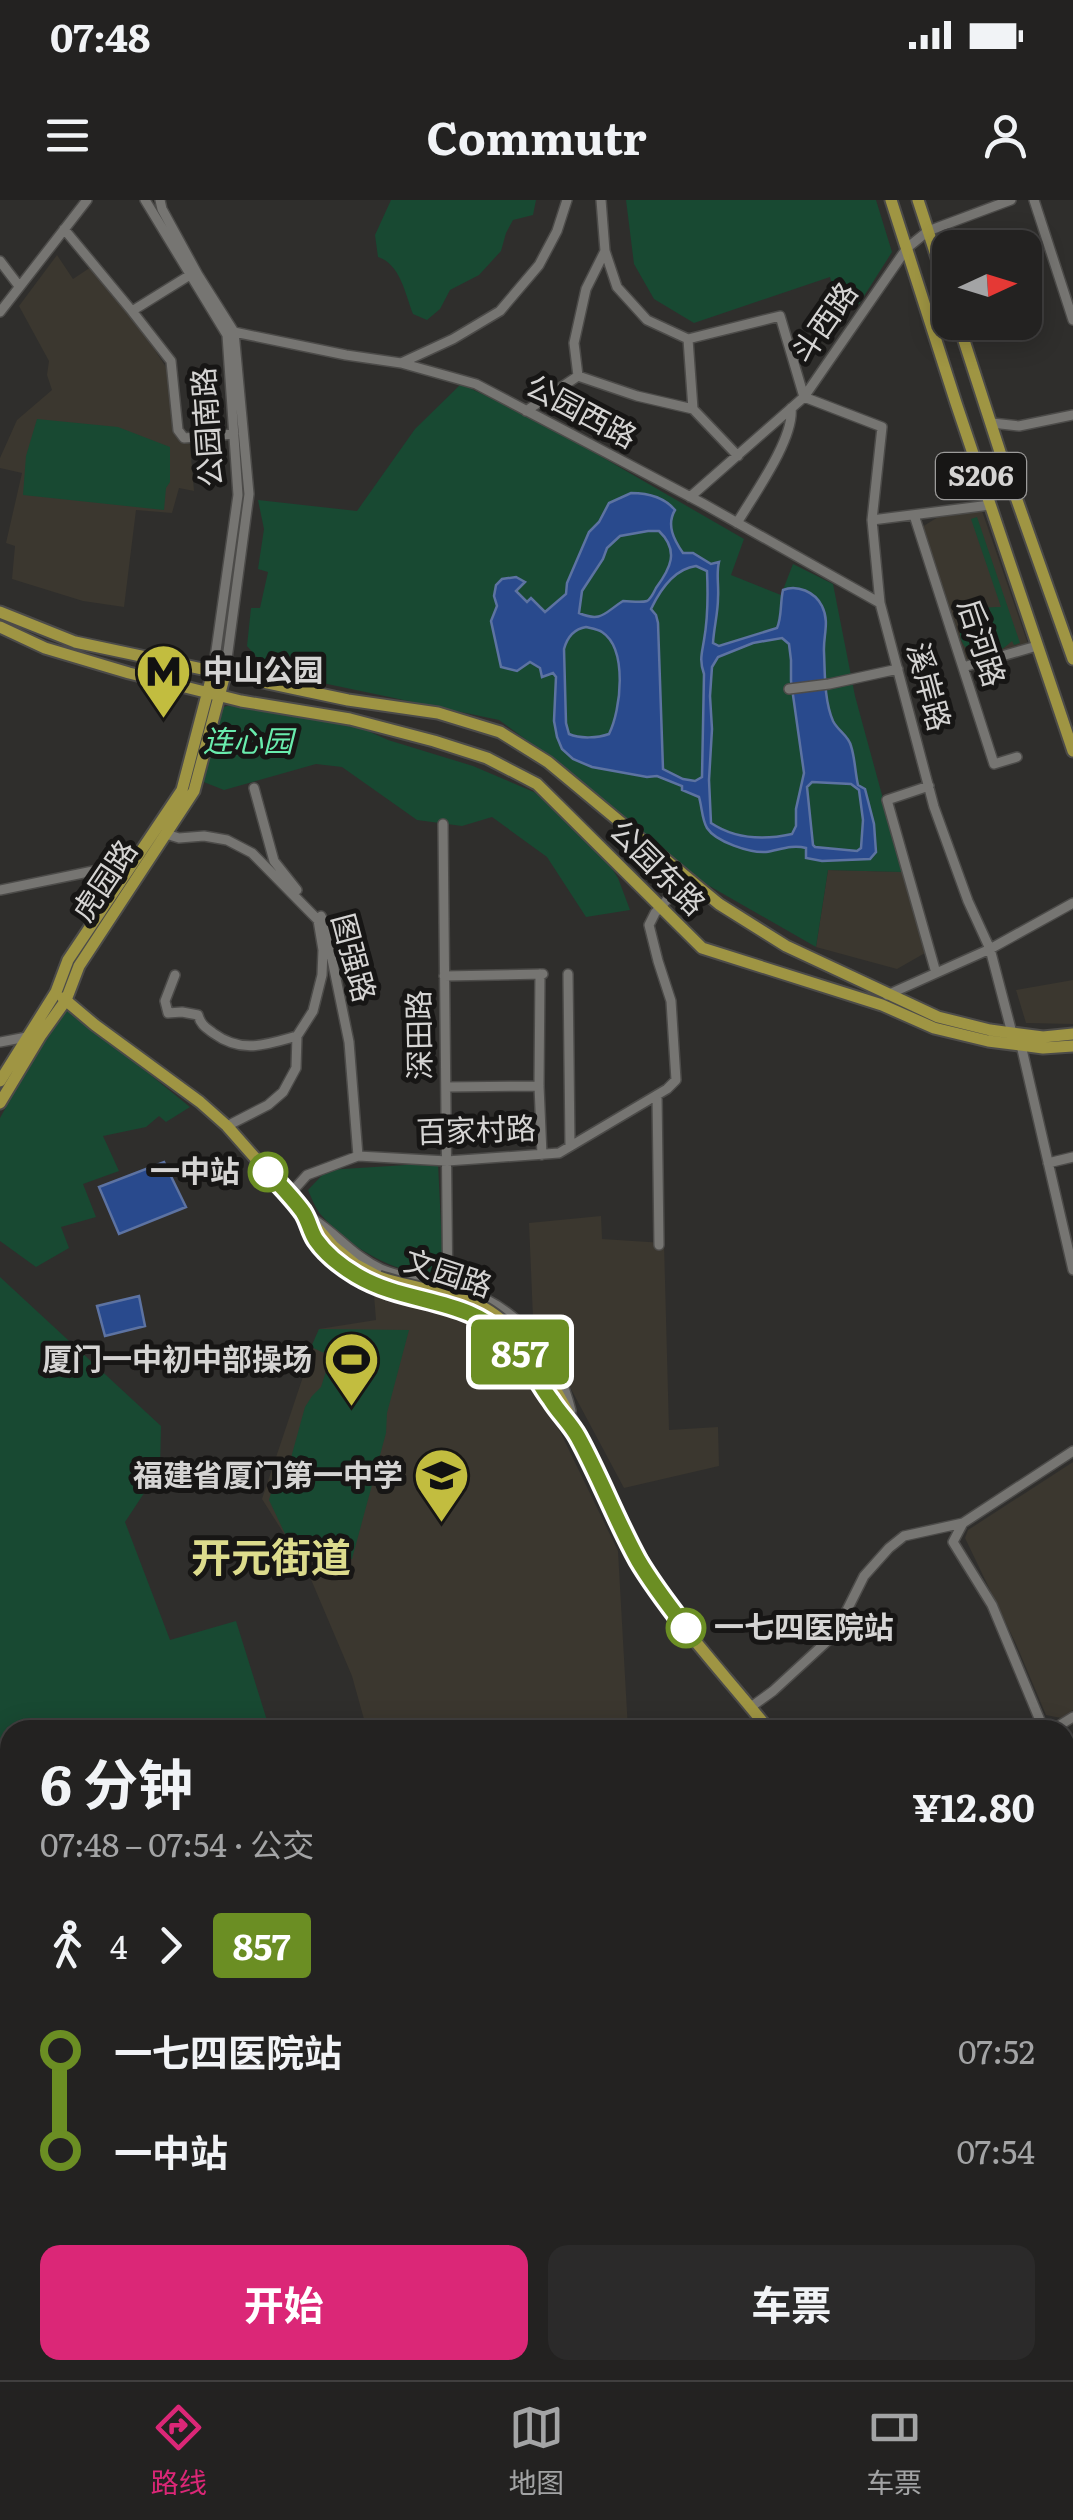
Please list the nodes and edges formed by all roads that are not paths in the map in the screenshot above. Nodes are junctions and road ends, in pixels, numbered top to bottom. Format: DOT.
graph roads {
  1 [pos="87,200"];
  2 [pos="144,200"];
  3 [pos="160,200"];
  4 [pos="567,200"];
  5 [pos="601,200"];
  6 [pos="892,200"];
  7 [pos="918,200"];
  8 [pos="1011,200"];
  9 [pos="1034,200"];
  10 [pos="64,229"];
  11 [pos="928,231"];
  12 [pos="932,243"];
  13 [pos="907,248"];
  14 [pos="605,251"];
  15 [pos="0,261"];
  16 [pos="190,275"];
  17 [pos="20,286"];
  18 [pos="132,311"];
  19 [pos="0,312"];
  20 [pos="1073,320"];
  21 [pos="234,332"];
  22 [pos="688,339"];
  23 [pos="964,340"];
  24 [pos="401,363"];
  25 [pos="578,376"];
  26 [pos="804,396"];
  27 [pos="791,408"];
  28 [pos="692,409"];
  29 [pos="526,411"];
  30 [pos="1073,416"];
  31 [pos="992,422"];
  32 [pos="234,434"];
  33 [pos="738,456"];
  34 [pos="690,498"];
  35 [pos="990,505"];
  36 [pos="914,515"];
  37 [pos="872,520"];
  38 [pos="737,524"];
  39 [pos="880,603"];
  40 [pos="0,612"];
  41 [pos="0,627"];
  42 [pos="1038,646"];
  43 [pos="1073,659"];
  44 [pos="963,668"];
  45 [pos="898,669"];
  46 [pos="219,673"];
  47 [pos="788,689"];
  48 [pos="214,692"];
  49 [pos="1073,751"];
  50 [pos="1016,757"];
  51 [pos="929,786"];
  52 [pos="254,788"];
  53 [pos="442,824"];
  54 [pos="166,834"];
  55 [pos="150,860"];
  56 [pos="134,863"];
  57 [pos="688,878"];
  58 [pos="0,890"];
  59 [pos="1073,903"];
  60 [pos="662,906"];
  61 [pos="990,949"];
  62 [pos="936,973"];
  63 [pos="568,974"];
  64 [pos="175,975"];
  65 [pos="444,976"];
  66 [pos="887,995"];
  67 [pos="61,996"];
  68 [pos="1012,1033"];
  69 [pos="40,1034"];
  70 [pos="1073,1034"];
  71 [pos="297,1036"];
  72 [pos="25,1038"];
  73 [pos="0,1042"];
  74 [pos="1021,1045"];
  75 [pos="1073,1046"];
  76 [pos="0,1081"];
  77 [pos="539,1086"];
  78 [pos="446,1087"];
  79 [pos="657,1095"];
  80 [pos="0,1103"];
  81 [pos="227,1126"];
  82 [pos="570,1146"];
  83 [pos="542,1154"];
  84 [pos="358,1156"];
  85 [pos="1073,1158"];
  86 [pos="447,1161"];
  87 [pos="1048,1163"];
  88 [pos="289,1195"];
  89 [pos="305,1214"];
  90 [pos="659,1245"];
  91 [pos="1073,1270"];
  92 [pos="448,1286"];
  93 [pos="448,1306"];
  94 [pos="576,1433"];
  95 [pos="1073,1451"];
  96 [pos="963,1523"];
  97 [pos="751,1707"];
  98 [pos="761,1720"];
  99 [pos="1040,1720"];
  1 -- 10 [label="street"];
  2 -- 16 [label="street, 公园南路"];
  3 -- 21 [label="street, 公园南路"];
  4 -- 24 [label="street"];
  5 -- 14 [label="street"];
  6 -- 13 [label="main road, S206"];
  7 -- 11 [label="main road"];
  8 -- 11 [label="street, 斗西路"];
  9 -- 20 [label="street"];
  10 -- 17 [label="street"];
  10 -- 18 [label="street"];
  11 -- 12 [label="main road"];
  11 -- 13 [label="street, 斗西路"];
  13 -- 26 [label="street, 斗西路"];
  13 -- 35 [label="main road, S206"];
  14 -- 22 [label="street"];
  14 -- 25 [label="street"];
  15 -- 17 [label="street"];
  16 -- 18 [label="street"];
  16 -- 32 [label="street, 公园南路"];
  17 -- 19 [label="street"];
  18 -- 32 [label="street"];
  21 -- 24 [label="street, 公园西路"];
  21 -- 46 [label="street, 公园南路"];
  22 -- 26 [label="street"];
  22 -- 28 [label="street"];
  23 -- 31 [label="main road, S206"];
  24 -- 29 [label="street, 公园西路"];
  25 -- 28 [label="street"];
  25 -- 29 [label="street"];
  26 -- 27 [label="street, 斗西路"];
  26 -- 37 [label="street, 溪岸路"];
  27 -- 33 [label="street, 斗西路"];
  27 -- 38 [label="street"];
  28 -- 33 [label="street"];
  29 -- 34 [label="street, 公园西路"];
  30 -- 31 [label="street"];
  31 -- 43 [label="main road, S206"];
  32 -- 46 [label="street, 公园南路"];
  33 -- 34 [label="street, 斗西路"];
  34 -- 38 [label="street, 公园西路"];
  35 -- 36 [label="street"];
  35 -- 42 [label="main road, S206"];
  36 -- 37 [label="street"];
  36 -- 44 [label="street, 后河路"];
  37 -- 39 [label="street, 溪岸路"];
  38 -- 39 [label="street, 公园西路"];
  39 -- 45 [label="street, 溪岸路"];
  40 -- 46 [label="main road, 公园东路"];
  41 -- 48 [label="main road, 公园东路"];
  42 -- 44 [label="street"];
  42 -- 49 [label="main road, S206"];
  44 -- 50 [label="street, 后河路"];
  45 -- 47 [label="street"];
  45 -- 51 [label="street, 溪岸路"];
  46 -- 48 [label="main road, 虎园路"];
  46 -- 57 [label="main road, 公园东路"];
  48 -- 54 [label="main road, 虎园路"];
  48 -- 56 [label="main road, 虎园路"];
  48 -- 60 [label="main road, 公园东路"];
  51 -- 61 [label="street, 溪岸路"];
  51 -- 62 [label="street"];
  52 -- 84 [label="street, 图强路"];
  53 -- 65 [label="street, 深田路"];
  54 -- 55 [label="main road, 虎园路"];
  54 -- 71 [label="street"];
  55 -- 56 [label="street"];
  55 -- 67 [label="main road, 虎园路"];
  56 -- 58 [label="street"];
  56 -- 67 [label="main road, 虎园路"];
  57 -- 60 [label="street"];
  57 -- 66 [label="main road, 公园东路"];
  59 -- 61 [label="street"];
  60 -- 74 [label="main road, 公园东路"];
  60 -- 79 [label="street"];
  61 -- 62 [label="street"];
  61 -- 68 [label="street, 溪岸路"];
  62 -- 66 [label="street"];
  63 -- 82 [label="street"];
  64 -- 71 [label="street"];
  65 -- 77 [label="street"];
  65 -- 78 [label="street, 深田路"];
  66 -- 68 [label="main road, 公园东路"];
  67 -- 69 [label="main road, 虎园路"];
  67 -- 72 [label="main road, 虎园路"];
  67 -- 81 [label="main road, 文园路"];
  68 -- 70 [label="main road, 公园东路"];
  69 -- 72 [label="street"];
  69 -- 80 [label="main road, 虎园路"];
  71 -- 81 [label="street"];
  72 -- 73 [label="street"];
  72 -- 76 [label="main road, 虎园路"];
  74 -- 75 [label="main road, 公园东路"];
  74 -- 87 [label="street"];
  77 -- 78 [label="street"];
  77 -- 83 [label="street"];
  78 -- 86 [label="street, 深田路"];
  79 -- 82 [label="street, 百家村路"];
  79 -- 90 [label="street"];
  81 -- 88 [label="main road, 文园路"];
  82 -- 83 [label="street, 百家村路"];
  83 -- 86 [label="street, 百家村路"];
  84 -- 86 [label="street, 百家村路"];
  84 -- 88 [label="street, 百家村路"];
  85 -- 87 [label="street"];
  86 -- 92 [label="street, 深田路"];
  87 -- 91 [label="street"];
  88 -- 89 [label="main road, 文园路"];
  89 -- 92 [label="street"];
  89 -- 93 [label="street"];
  89 -- 94 [label="main road, 文园路, bridge"];
  92 -- 93 [label="street, 深田路"];
  92 -- 94 [label="street"];
  93 -- 94 [label="street"];
  94 -- 97 [label="main road, 文园路"];
  95 -- 96 [label="street"];
  96 -- 97 [label="street"];
  96 -- 99 [label="street"];
  97 -- 98 [label="main road, 文园路"];
}
